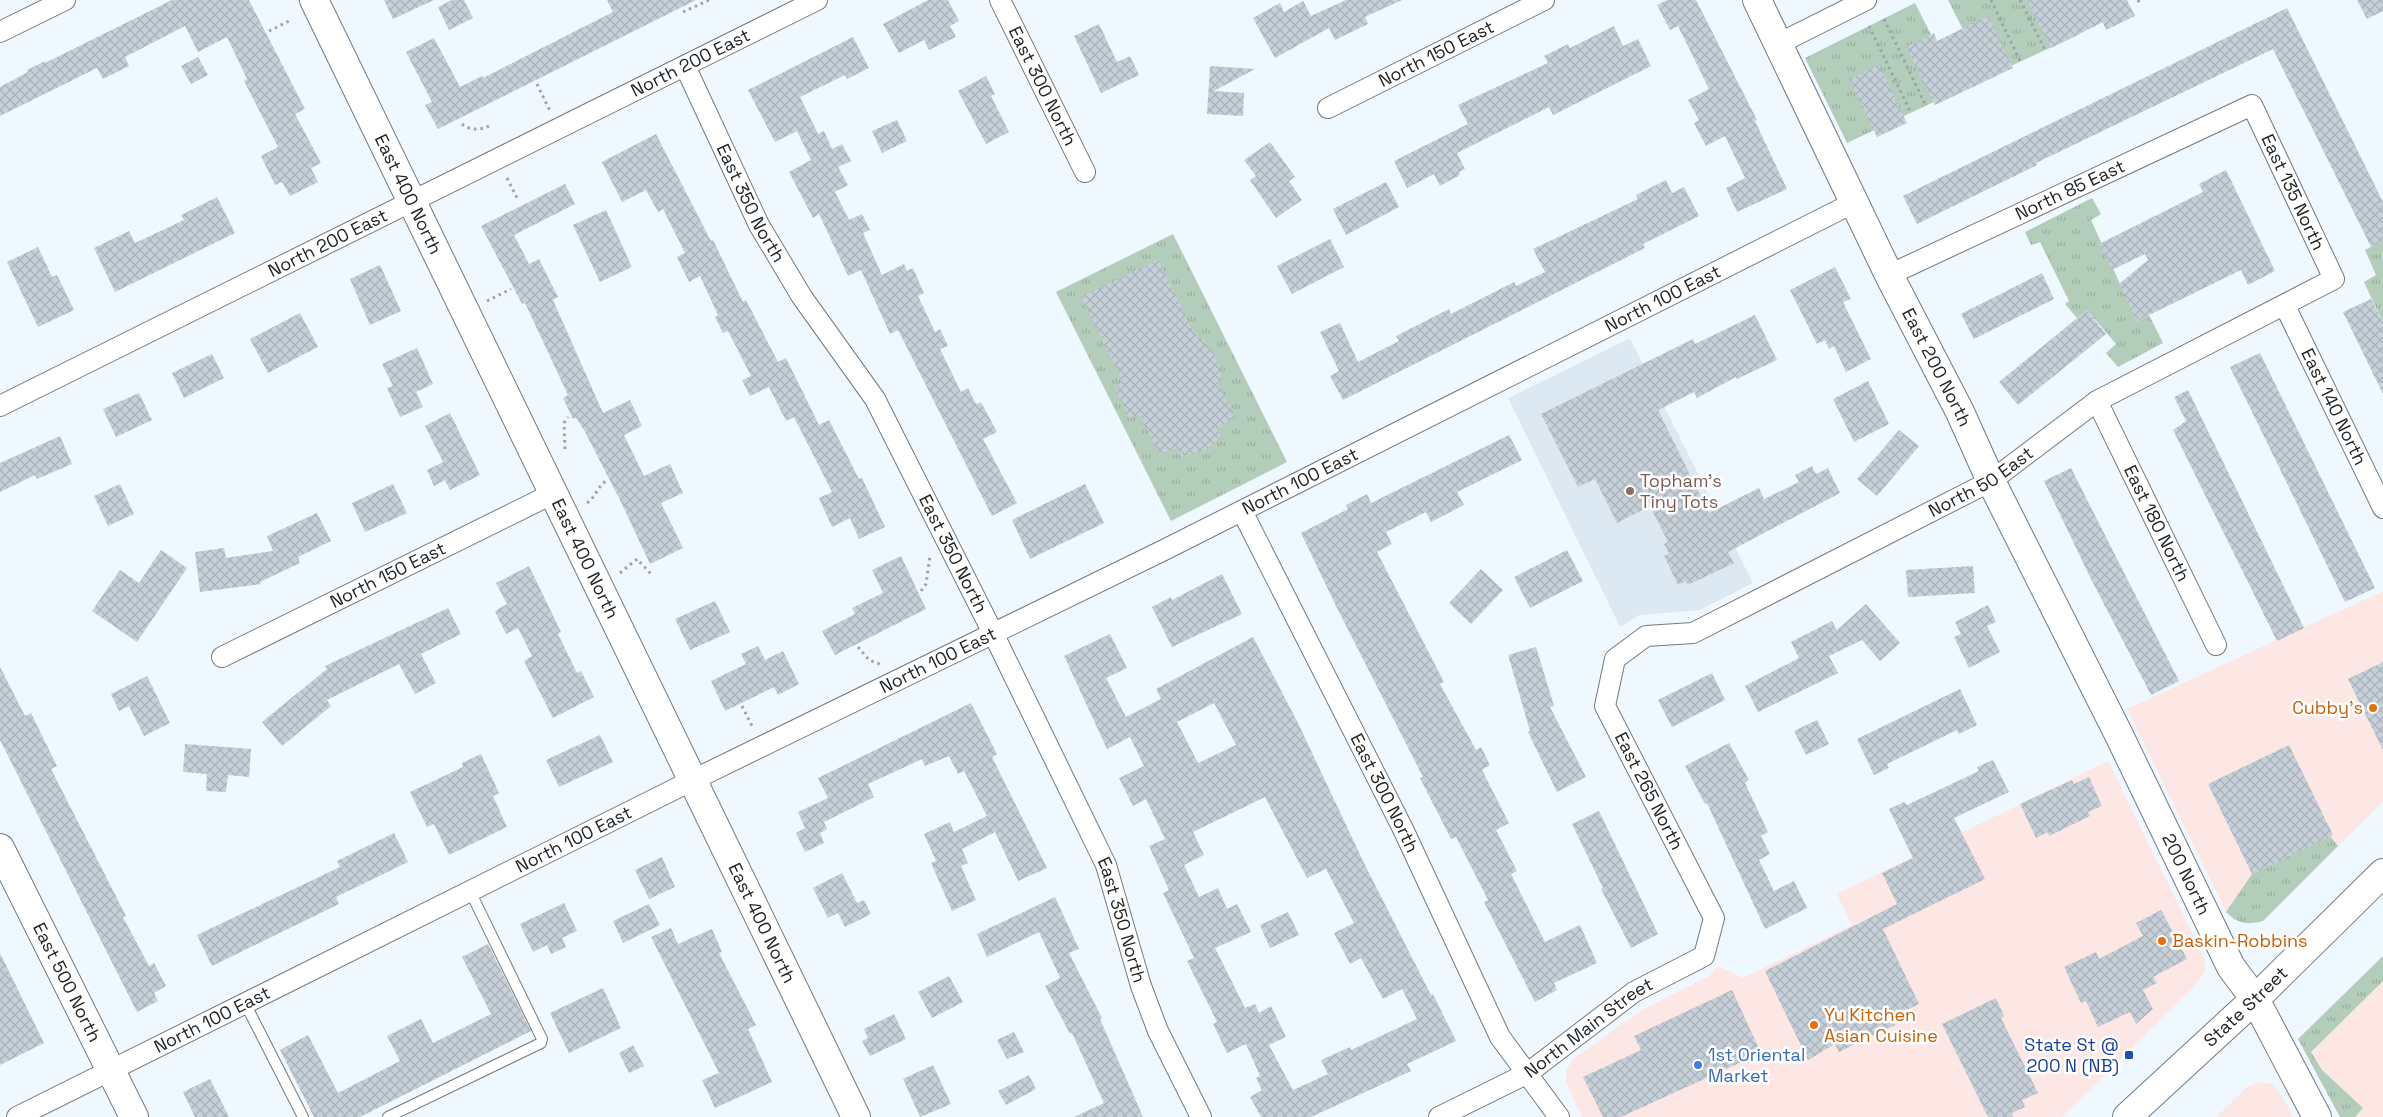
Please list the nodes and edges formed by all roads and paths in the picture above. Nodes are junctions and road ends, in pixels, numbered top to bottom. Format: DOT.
graph roads {
  1 [pos="65,0"];
  2 [pos="314,0"];
  3 [pos="709,0"];
  4 [pos="818,0"];
  5 [pos="1000,0"];
  6 [pos="1544,0"];
  7 [pos="1757,0"];
  8 [pos="1866,0"];
  9 [pos="1991,0"];
  10 [pos="2020,0"];
  11 [pos="2138,0"];
  12 [pos="2140,4"];
  13 [pos="683,12"];
  14 [pos="1884,19"];
  15 [pos="291,20"];
  16 [pos="1868,26"];
  17 [pos="269,31"];
  18 [pos="0,32"];
  19 [pos="1778,44"];
  20 [pos="2045,50"];
  21 [pos="2020,61"];
  22 [pos="685,66"];
  23 [pos="537,84"];
  24 [pos="2252,104"];
  25 [pos="1926,106"];
  26 [pos="1328,108"];
  27 [pos="1912,113"];
  28 [pos="462,124"];
  29 [pos="491,125"];
  30 [pos="559,128"];
  31 [pos="1085,172"];
  32 [pos="507,178"];
  33 [pos="518,200"];
  34 [pos="412,201"];
  35 [pos="1855,202"];
  36 [pos="1889,275"];
  37 [pos="2334,279"];
  38 [pos="510,289"];
  39 [pos="487,301"];
  40 [pos="2285,306"];
  41 [pos="2097,401"];
  42 [pos="0,406"];
  43 [pos="568,416"];
  44 [pos="565,450"];
  45 [pos="1991,480"];
  46 [pos="606,481"];
  47 [pos="554,493"];
  48 [pos="586,503"];
  49 [pos="2383,508"];
  50 [pos="1242,512"];
  51 [pos="930,555"];
  52 [pos="620,573"];
  53 [pos="651,574"];
  54 [pos="921,591"];
  55 [pos="994,634"];
  56 [pos="2216,645"];
  57 [pos="858,647"];
  58 [pos="222,657"];
  59 [pos="1616,659"];
  60 [pos="883,666"];
  61 [pos="742,706"];
  62 [pos="754,729"];
  63 [pos="2118,733"];
  64 [pos="693,780"];
  65 [pos="0,848"];
  66 [pos="2383,873"];
  67 [pos="470,891"];
  68 [pos="1714,918"];
  69 [pos="2255,999"];
  70 [pos="246,1004"];
  71 [pos="111,1070"];
  72 [pos="1528,1073"];
  73 [pos="18,1117"];
  74 [pos="134,1117"];
  75 [pos="302,1117"];
  76 [pos="388,1117"];
  77 [pos="856,1117"];
  78 [pos="1201,1117"];
  79 [pos="1439,1117"];
  80 [pos="1559,1117"];
  81 [pos="2127,1117"];
  82 [pos="2316,1117"];
  1 -- 18 [label="street"];
  2 -- 34 [label="main road, East 400 North"];
  3 -- 13 [label="path"];
  4 -- 22 [label="street, North 200 East"];
  5 -- 31 [label="street, East 300 North"];
  6 -- 26 [label="street, North 150 East"];
  7 -- 19 [label="main road, East 200 North"];
  8 -- 19 [label="street"];
  9 -- 21 [label="path"];
  10 -- 20 [label="path"];
  11 -- 12 [label="path"];
  14 -- 25 [label="path"];
  15 -- 17 [label="path"];
  16 -- 27 [label="path"];
  19 -- 35 [label="main road, East 200 North"];
  22 -- 30 [label="street, North 200 East"];
  22 -- 55 [label="street, East 350 North"];
  23 -- 30 [label="path"];
  24 -- 36 [label="street, North 85 East"];
  24 -- 37 [label="street, East 135 North"];
  28 -- 29 [label="path"];
  30 -- 34 [label="street, North 200 East"];
  32 -- 33 [label="path"];
  34 -- 42 [label="street, North 200 East"];
  34 -- 47 [label="main road, East 400 North"];
  35 -- 36 [label="main road, East 200 North"];
  35 -- 50 [label="street, North 100 East"];
  36 -- 45 [label="main road, East 200 North"];
  37 -- 40 [label="street, North 50 East"];
  38 -- 39 [label="path"];
  40 -- 41 [label="street, North 50 East"];
  40 -- 49 [label="street, East 140 North"];
  41 -- 45 [label="street, North 50 East"];
  41 -- 56 [label="street, East 180 North"];
  43 -- 44 [label="path"];
  45 -- 59 [label="street, North 50 East"];
  45 -- 63 [label="main road, East 200 North"];
  46 -- 48 [label="path"];
  47 -- 58 [label="street, North 150 East"];
  47 -- 64 [label="main road, East 400 North"];
  50 -- 55 [label="street, North 100 East"];
  50 -- 72 [label="street, East 300 North"];
  51 -- 54 [label="path"];
  52 -- 53 [label="path"];
  55 -- 64 [label="street, North 100 East"];
  55 -- 78 [label="street, East 350 North"];
  57 -- 60 [label="path"];
  59 -- 68 [label="street, East 265 North"];
  61 -- 62 [label="path"];
  63 -- 69 [label="main road, 200 North"];
  64 -- 67 [label="street, North 100 East"];
  64 -- 77 [label="main road, East 400 North"];
  65 -- 71 [label="main road, East 500 North"];
  66 -- 69 [label="main road, State Street"];
  67 -- 70 [label="street, North 100 East"];
  67 -- 76 [label="lane"];
  68 -- 72 [label="street, North Main Street"];
  69 -- 81 [label="main road, State Street"];
  69 -- 82 [label="main road, 200 North"];
  70 -- 71 [label="street, North 100 East"];
  70 -- 75 [label="lane"];
  71 -- 73 [label="street, North 100 East"];
  71 -- 74 [label="main road, East 500 North"];
  72 -- 79 [label="street, North Main Street"];
  72 -- 80 [label="street, East 300 North"];
}
